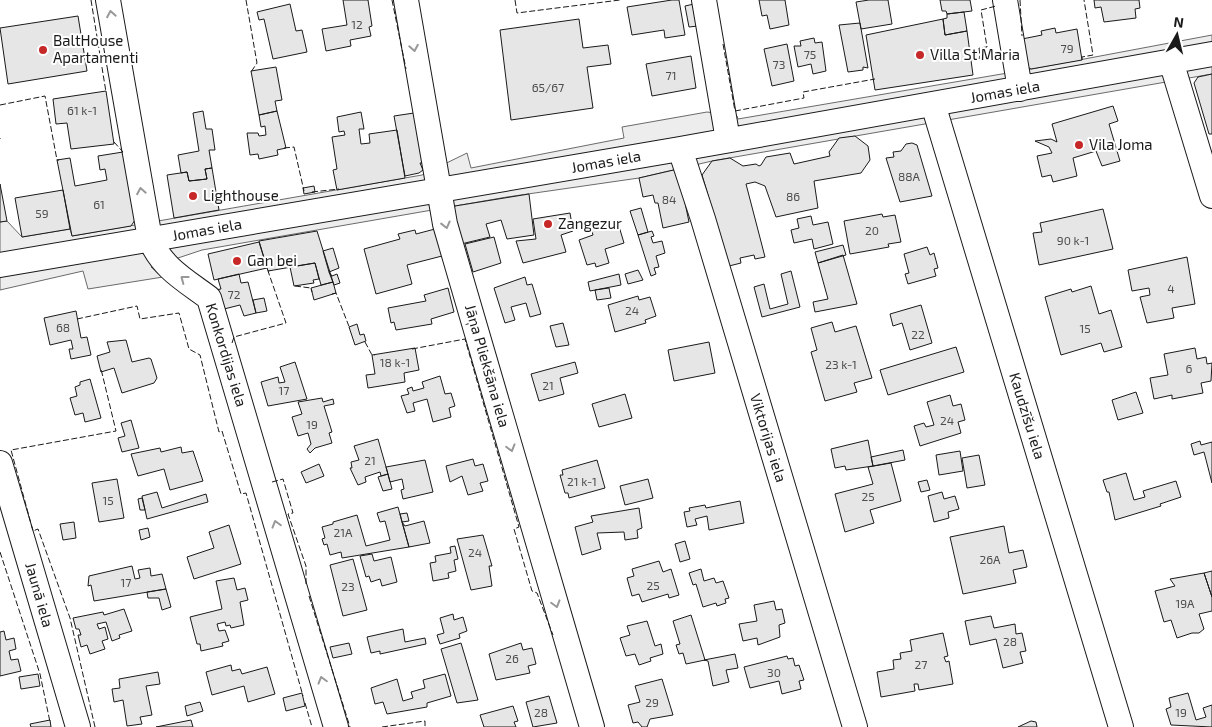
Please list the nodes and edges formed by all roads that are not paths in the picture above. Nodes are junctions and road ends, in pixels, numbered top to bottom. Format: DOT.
graph roads {
  1 [pos="108,0"];
  2 [pos="406,0"];
  3 [pos="704,0"];
  4 [pos="1005,0"];
  5 [pos="1212,54"];
  6 [pos="1171,61"];
  7 [pos="1020,89"];
  8 [pos="933,104"];
  9 [pos="728,140"];
  10 [pos="680,149"];
  11 [pos="438,190"];
  12 [pos="1212,196"];
  13 [pos="150,239"];
  14 [pos="0,265"];
  15 [pos="0,463"];
  16 [pos="78,727"];
  17 [pos="336,727"];
  18 [pos="592,727"];
  19 [pos="854,727"];
  20 [pos="1121,727"];
  13 -- 1 [label="street, Konkordijas iela, one-way"];
  2 -- 11 [label="street, Jāņa Pliekšāna iela, one-way"];
  3 -- 9 [label="street"];
  4 -- 7 [label="street"];
  5 -- 6 [label="street, Jomas iela"];
  6 -- 7 [label="street, Jomas iela"];
  6 -- 12 [label="street"];
  7 -- 8 [label="street, Jomas iela"];
  8 -- 9 [label="street, Jomas iela"];
  8 -- 20 [label="street, Kaudzīšu iela"];
  9 -- 10 [label="street, Jomas iela"];
  10 -- 11 [label="street, Jomas iela"];
  10 -- 19 [label="street, Viktorijas iela"];
  11 -- 13 [label="street, Jomas iela"];
  11 -- 18 [label="street, Jāņa Pliekšāna iela, one-way"];
  13 -- 14 [label="street, Jomas iela"];
  17 -- 13 [label="street, Konkordijas iela, one-way"];
  15 -- 16 [label="street, Jaunā iela"];
}
